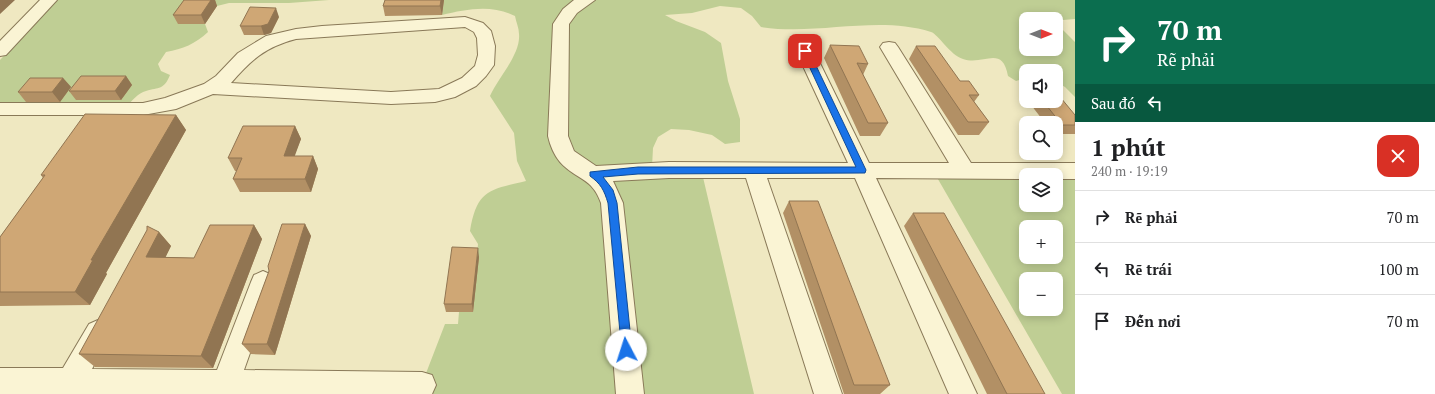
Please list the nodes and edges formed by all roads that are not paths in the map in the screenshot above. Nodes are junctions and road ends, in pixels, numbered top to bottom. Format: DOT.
graph roads {
  1 [pos="49,0"];
  2 [pos="587,0"];
  3 [pos="889,47"];
  4 [pos="0,51"];
  5 [pos="805,51"];
  6 [pos="211,88"];
  7 [pos="0,108"];
  8 [pos="754,170"];
  9 [pos="862,170"];
  10 [pos="965,171"];
  11 [pos="1075,171"];
  12 [pos="594,174"];
  13 [pos="263,282"];
  14 [pos="108,313"];
  15 [pos="0,381"];
  16 [pos="71,382"];
  17 [pos="226,383"];
  18 [pos="422,385"];
  19 [pos="630,394"];
  20 [pos="828,394"];
  21 [pos="963,394"];
  1 -- 4 [label="street"];
  2 -- 12 [label="street"];
  3 -- 10 [label="street"];
  5 -- 9 [label="street"];
  6 -- 6 [label="street"];
  6 -- 7 [label="street"];
  8 -- 9 [label="street"];
  8 -- 12 [label="street"];
  8 -- 20 [label="street"];
  9 -- 10 [label="street"];
  9 -- 21 [label="street"];
  10 -- 11 [label="street"];
  12 -- 19 [label="street"];
  13 -- 17 [label="street"];
  14 -- 16 [label="street"];
  15 -- 16 [label="street"];
  16 -- 17 [label="street"];
  17 -- 18 [label="street"];
}
